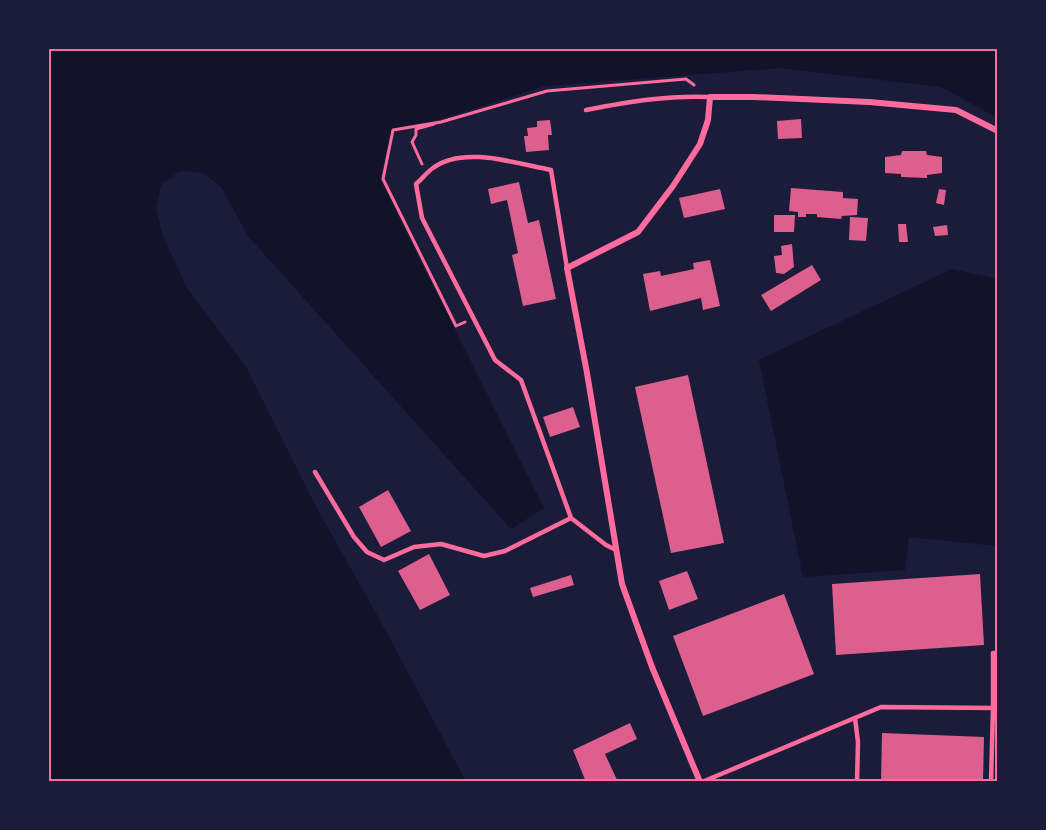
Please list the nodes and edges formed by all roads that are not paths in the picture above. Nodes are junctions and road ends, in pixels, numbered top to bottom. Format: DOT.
graph roads {
  1 [pos="710,97"];
  2 [pos="586,110"];
  3 [pos="998,131"];
  4 [pos="567,268"];
  5 [pos="315,472"];
  6 [pos="571,518"];
  7 [pos="616,550"];
  8 [pos="998,653"];
  9 [pos="993,708"];
  10 [pos="855,718"];
  11 [pos="701,782"];
  12 [pos="856,782"];
  13 [pos="991,782"];
  1 -- 2 [label="lane"];
  1 -- 3 [label="street"];
  1 -- 4 [label="street"];
  4 -- 6 [label="lane"];
  4 -- 7 [label="street"];
  5 -- 6 [label="lane"];
  6 -- 7 [label="lane"];
  7 -- 11 [label="street"];
  8 -- 9 [label="lane"];
  9 -- 10 [label="lane"];
  9 -- 13 [label="lane"];
  10 -- 11 [label="lane"];
  10 -- 12 [label="lane"];
}
